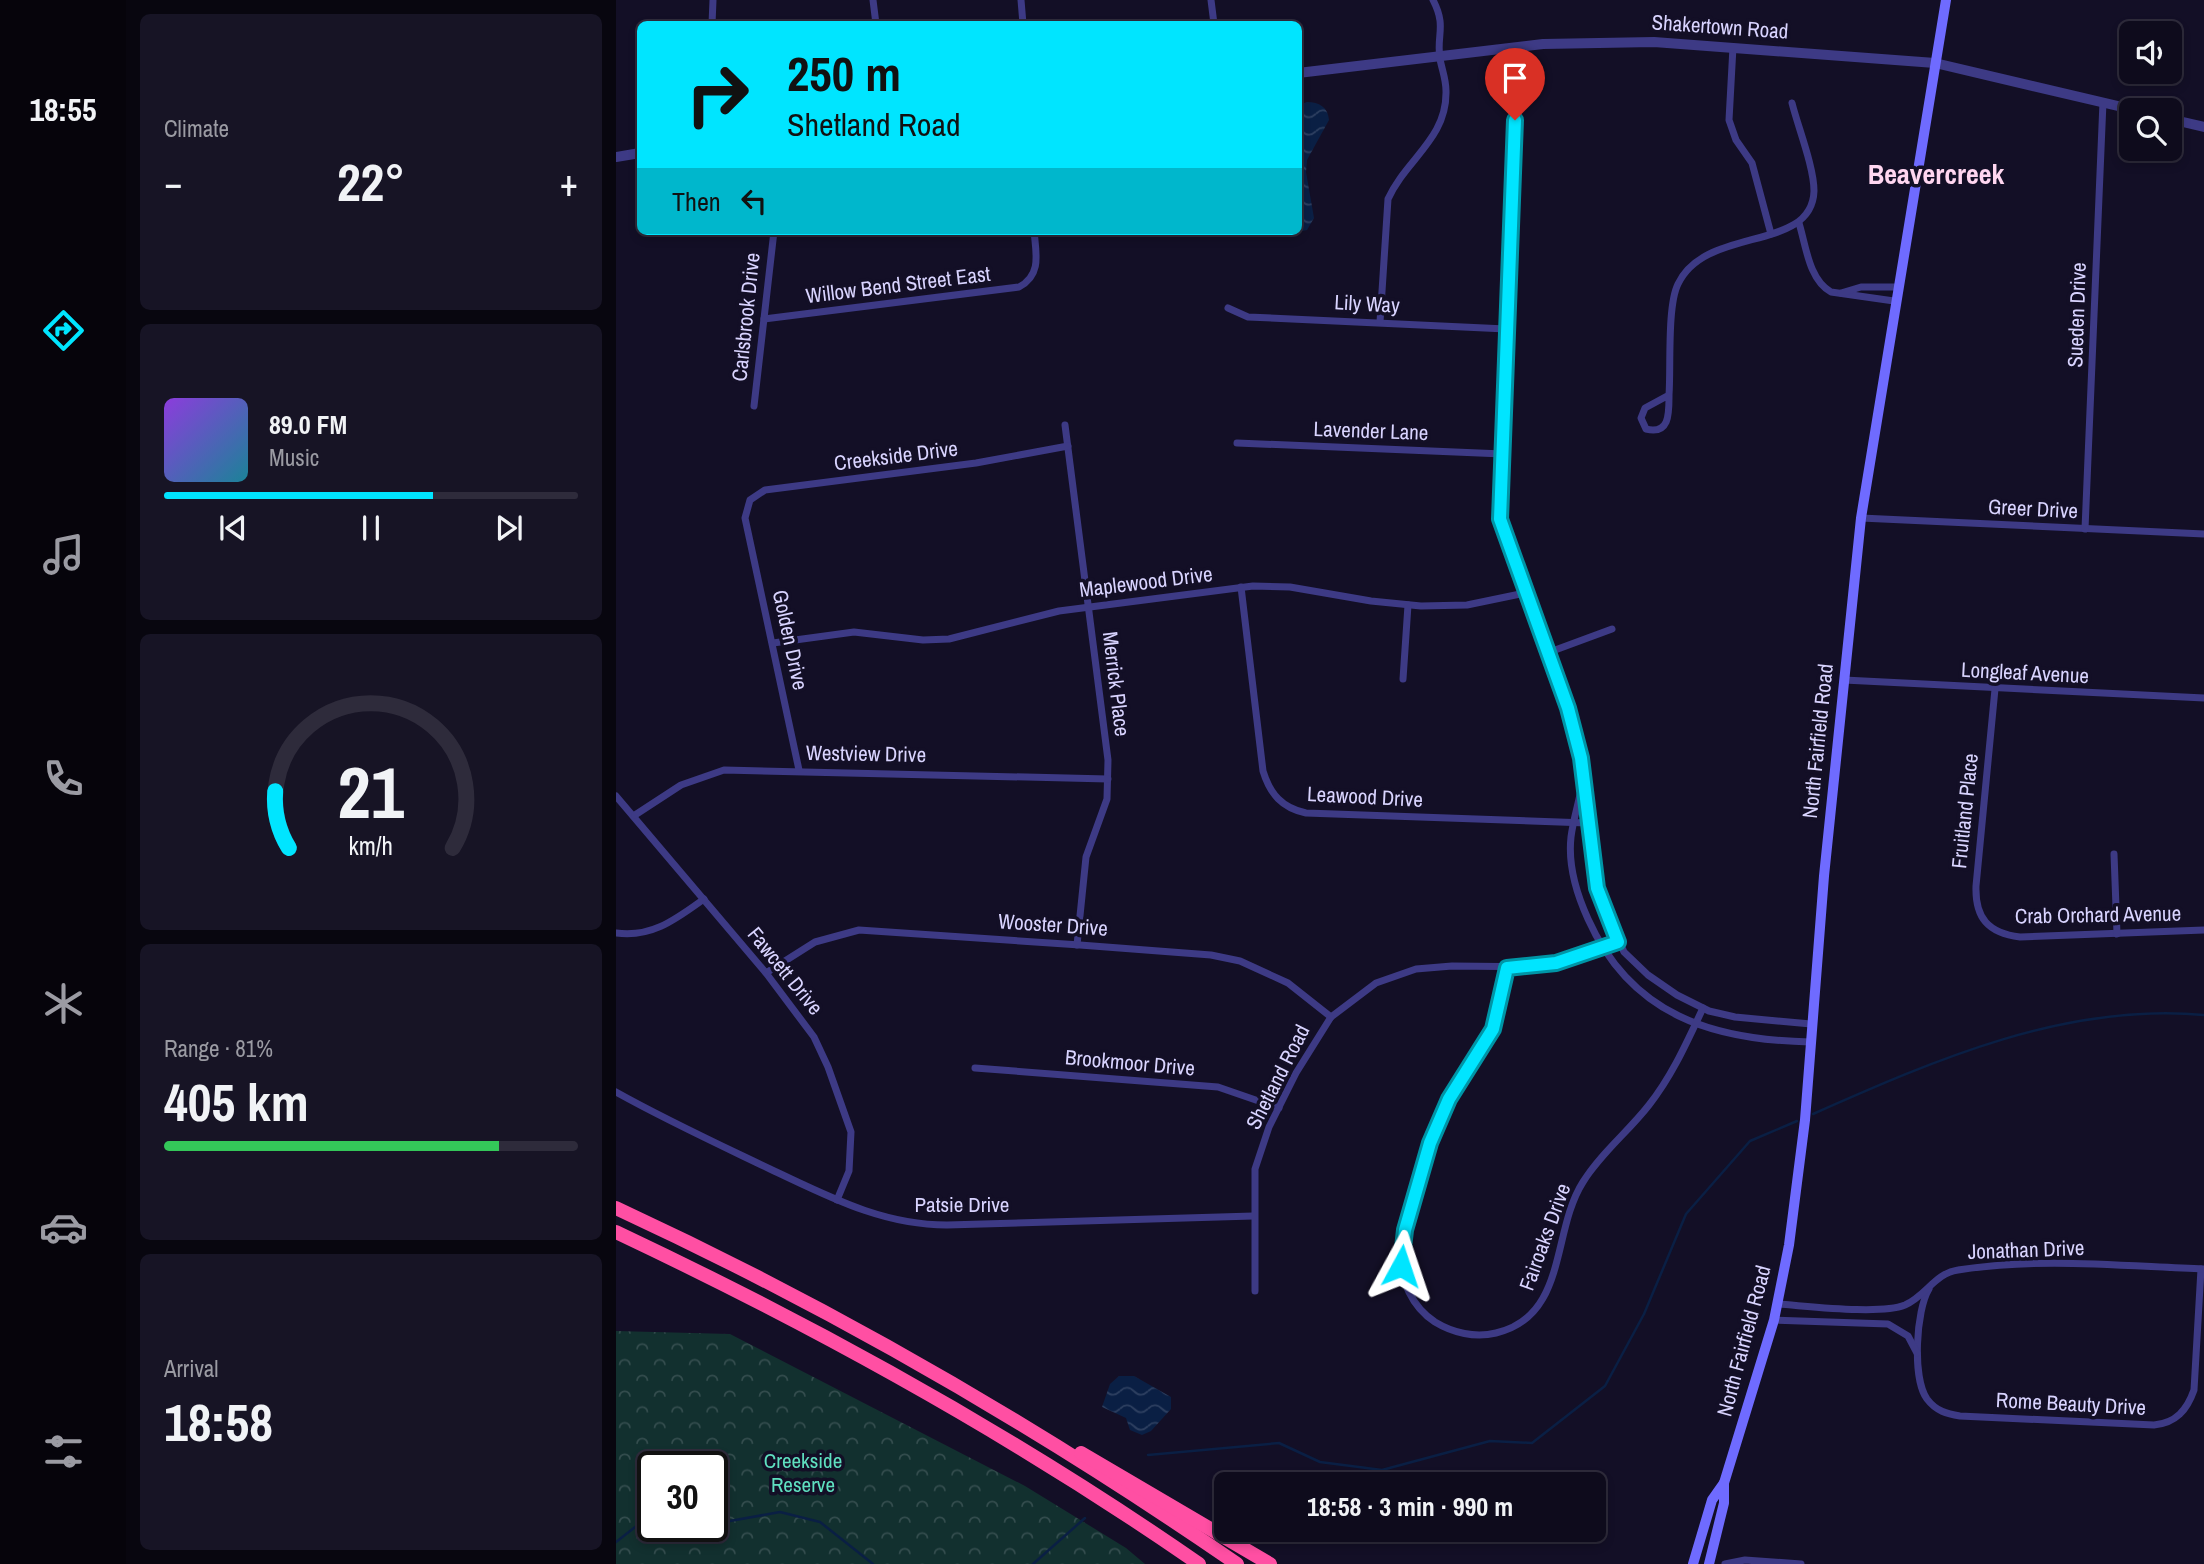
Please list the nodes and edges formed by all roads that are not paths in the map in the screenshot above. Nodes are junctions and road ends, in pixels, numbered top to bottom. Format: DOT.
graph roads {
  1 [pos="713,0"];
  2 [pos="873,0"];
  3 [pos="1021,0"];
  4 [pos="1211,0"];
  5 [pos="1433,0"];
  6 [pos="1946,0"];
  7 [pos="712,21"];
  8 [pos="876,21"];
  9 [pos="1023,21"];
  10 [pos="1214,21"];
  11 [pos="1733,47"];
  12 [pos="1439,57"];
  13 [pos="1938,63"];
  14 [pos="1302,73"];
  15 [pos="1507,96"];
  16 [pos="2103,102"];
  17 [pos="1792,103"];
  18 [pos="2119,106"];
  19 [pos="2182,122"];
  20 [pos="2204,127"];
  21 [pos="637,154"];
  22 [pos="616,157"];
  23 [pos="1799,223"];
  24 [pos="1771,234"];
  25 [pos="774,235"];
  26 [pos="1034,235"];
  27 [pos="1897,287"];
  28 [pos="1841,293"];
  29 [pos="1894,301"];
  30 [pos="1228,308"];
  31 [pos="764,319"];
  32 [pos="1380,322"];
  33 [pos="1506,329"];
  34 [pos="1670,395"];
  35 [pos="754,406"];
  36 [pos="1065,425"];
  37 [pos="1237,443"];
  38 [pos="1068,446"];
  39 [pos="1503,454"];
  40 [pos="745,518"];
  41 [pos="1861,518"];
  42 [pos="2085,529"];
  43 [pos="2204,534"];
  44 [pos="1241,587"];
  45 [pos="1525,593"];
  46 [pos="1408,605"];
  47 [pos="1089,606"];
  48 [pos="1612,629"];
  49 [pos="773,643"];
  50 [pos="1547,653"];
  51 [pos="1403,679"];
  52 [pos="1844,680"];
  53 [pos="1995,689"];
  54 [pos="2204,698"];
  55 [pos="799,770"];
  56 [pos="1108,779"];
  57 [pos="1582,782"];
  58 [pos="616,796"];
  59 [pos="635,816"];
  60 [pos="1574,823"];
  61 [pos="1587,823"];
  62 [pos="2114,854"];
  63 [pos="704,899"];
  64 [pos="1993,930"];
  65 [pos="2204,930"];
  66 [pos="616,933"];
  67 [pos="2117,934"];
  68 [pos="1618,942"];
  69 [pos="1077,944"];
  70 [pos="1602,948"];
  71 [pos="1507,968"];
  72 [pos="766,973"];
  73 [pos="1703,1008"];
  74 [pos="1331,1017"];
  75 [pos="1811,1024"];
  76 [pos="1695,1025"];
  77 [pos="1810,1042"];
  78 [pos="975,1068"];
  79 [pos="616,1092"];
  80 [pos="1279,1108"];
  81 [pos="837,1200"];
  82 [pos="616,1208"];
  83 [pos="1253,1216"];
  84 [pos="616,1232"];
  85 [pos="2202,1269"];
  86 [pos="1929,1289"];
  87 [pos="1255,1291"];
  88 [pos="1778,1304"];
  89 [pos="1774,1320"];
  90 [pos="1918,1357"];
  91 [pos="1024,1427"];
  92 [pos="1724,1483"];
  93 [pos="1114,1508"];
  94 [pos="1183,1564"];
  95 [pos="1199,1564"];
  96 [pos="1237,1564"];
  97 [pos="1269,1564"];
  98 [pos="1693,1564"];
  99 [pos="1709,1564"];
  100 [pos="1726,1564"];
  101 [pos="1801,1564"];
  1 -- 7 [label="street"];
  2 -- 8 [label="street"];
  3 -- 9 [label="street"];
  4 -- 10 [label="street"];
  5 -- 12 [label="street"];
  6 -- 13 [label="main road, North Fairfield Road"];
  11 -- 12 [label="street, Shakertown Road"];
  11 -- 13 [label="street, Shakertown Road"];
  11 -- 24 [label="street"];
  12 -- 14 [label="street, Shakertown Road"];
  12 -- 32 [label="street"];
  13 -- 16 [label="street, Shakertown Road"];
  13 -- 27 [label="main road, North Fairfield Road"];
  15 -- 33 [label="street"];
  16 -- 18 [label="street, Shakertown Road"];
  16 -- 42 [label="street, Sueden Drive"];
  17 -- 23 [label="street"];
  19 -- 20 [label="street"];
  21 -- 22 [label="street"];
  23 -- 24 [label="street"];
  23 -- 28 [label="street"];
  24 -- 34 [label="street"];
  25 -- 31 [label="street, Carlsbrook Drive"];
  26 -- 31 [label="street, Willow Bend Street East"];
  27 -- 28 [label="street"];
  27 -- 29 [label="main road, North Fairfield Road"];
  28 -- 29 [label="street"];
  29 -- 41 [label="main road, North Fairfield Road"];
  30 -- 32 [label="street, Lily Way"];
  31 -- 35 [label="street, Carlsbrook Drive"];
  32 -- 33 [label="street, Lily Way"];
  33 -- 39 [label="street"];
  34 -- 34 [label="street"];
  36 -- 38 [label="street, Merrick Place"];
  37 -- 39 [label="street, Lavender Lane"];
  38 -- 40 [label="street, Creekside Drive"];
  38 -- 47 [label="street, Merrick Place"];
  39 -- 45 [label="street"];
  40 -- 49 [label="street, Golden Drive"];
  41 -- 42 [label="street, Greer Drive"];
  41 -- 52 [label="main road, North Fairfield Road"];
  42 -- 43 [label="street, Greer Drive"];
  44 -- 46 [label="street, Maplewood Drive"];
  44 -- 47 [label="street, Maplewood Drive"];
  44 -- 60 [label="street, Leawood Drive"];
  45 -- 46 [label="street, Maplewood Drive"];
  45 -- 50 [label="street"];
  46 -- 51 [label="street"];
  47 -- 49 [label="street, Maplewood Drive"];
  47 -- 56 [label="street, Merrick Place"];
  48 -- 50 [label="street"];
  49 -- 55 [label="street, Golden Drive"];
  50 -- 57 [label="street"];
  52 -- 53 [label="street, Longleaf Avenue"];
  52 -- 75 [label="main road, North Fairfield Road"];
  53 -- 54 [label="street, Longleaf Avenue"];
  53 -- 64 [label="street, Fruitland Place"];
  55 -- 56 [label="street, Westview Drive"];
  55 -- 59 [label="street, Westview Drive"];
  56 -- 69 [label="street, Merrick Place"];
  57 -- 60 [label="street"];
  57 -- 61 [label="street"];
  58 -- 59 [label="street, Fawcett Drive"];
  59 -- 63 [label="street, Fawcett Drive"];
  60 -- 61 [label="street, Leawood Drive"];
  60 -- 70 [label="street"];
  61 -- 68 [label="street"];
  62 -- 67 [label="street"];
  63 -- 66 [label="street"];
  63 -- 72 [label="street, Fawcett Drive"];
  64 -- 67 [label="street, Crab Orchard Avenue"];
  65 -- 67 [label="street, Crab Orchard Avenue"];
  68 -- 70 [label="street, Shetland Road"];
  68 -- 73 [label="street"];
  69 -- 72 [label="street, Wooster Drive"];
  69 -- 74 [label="street, Wooster Drive"];
  70 -- 71 [label="street, Shetland Road"];
  70 -- 76 [label="street"];
  71 -- 74 [label="street, Shetland Road"];
  71 -- 76 [label="street, Fairoaks Drive"];
  72 -- 81 [label="street, Fawcett Drive"];
  73 -- 75 [label="street"];
  73 -- 76 [label="street, Fairoaks Drive"];
  74 -- 80 [label="street, Shetland Road"];
  75 -- 77 [label="main road, North Fairfield Road"];
  76 -- 77 [label="street"];
  77 -- 88 [label="main road, North Fairfield Road"];
  78 -- 80 [label="street, Brookmoor Drive"];
  79 -- 81 [label="street, Patsie Drive"];
  80 -- 83 [label="street, Shetland Road"];
  81 -- 83 [label="street, Patsie Drive"];
  82 -- 91 [label="highway"];
  83 -- 87 [label="street, Shetland Road"];
  84 -- 93 [label="highway"];
  85 -- 86 [label="street, Jonathan Drive"];
  85 -- 90 [label="street, Rome Beauty Drive"];
  86 -- 88 [label="street, Jonathan Drive"];
  86 -- 90 [label="street, Rome Beauty Drive"];
  88 -- 89 [label="main road, North Fairfield Road"];
  89 -- 90 [label="street"];
  89 -- 92 [label="main road, North Fairfield Road"];
  91 -- 96 [label="highway"];
  91 -- 97 [label="highway"];
  92 -- 98 [label="main road, North Fairfield Road"];
  92 -- 99 [label="main road, North Fairfield Road"];
  93 -- 94 [label="highway"];
  93 -- 95 [label="highway"];
  100 -- 101 [label="street"];
}
